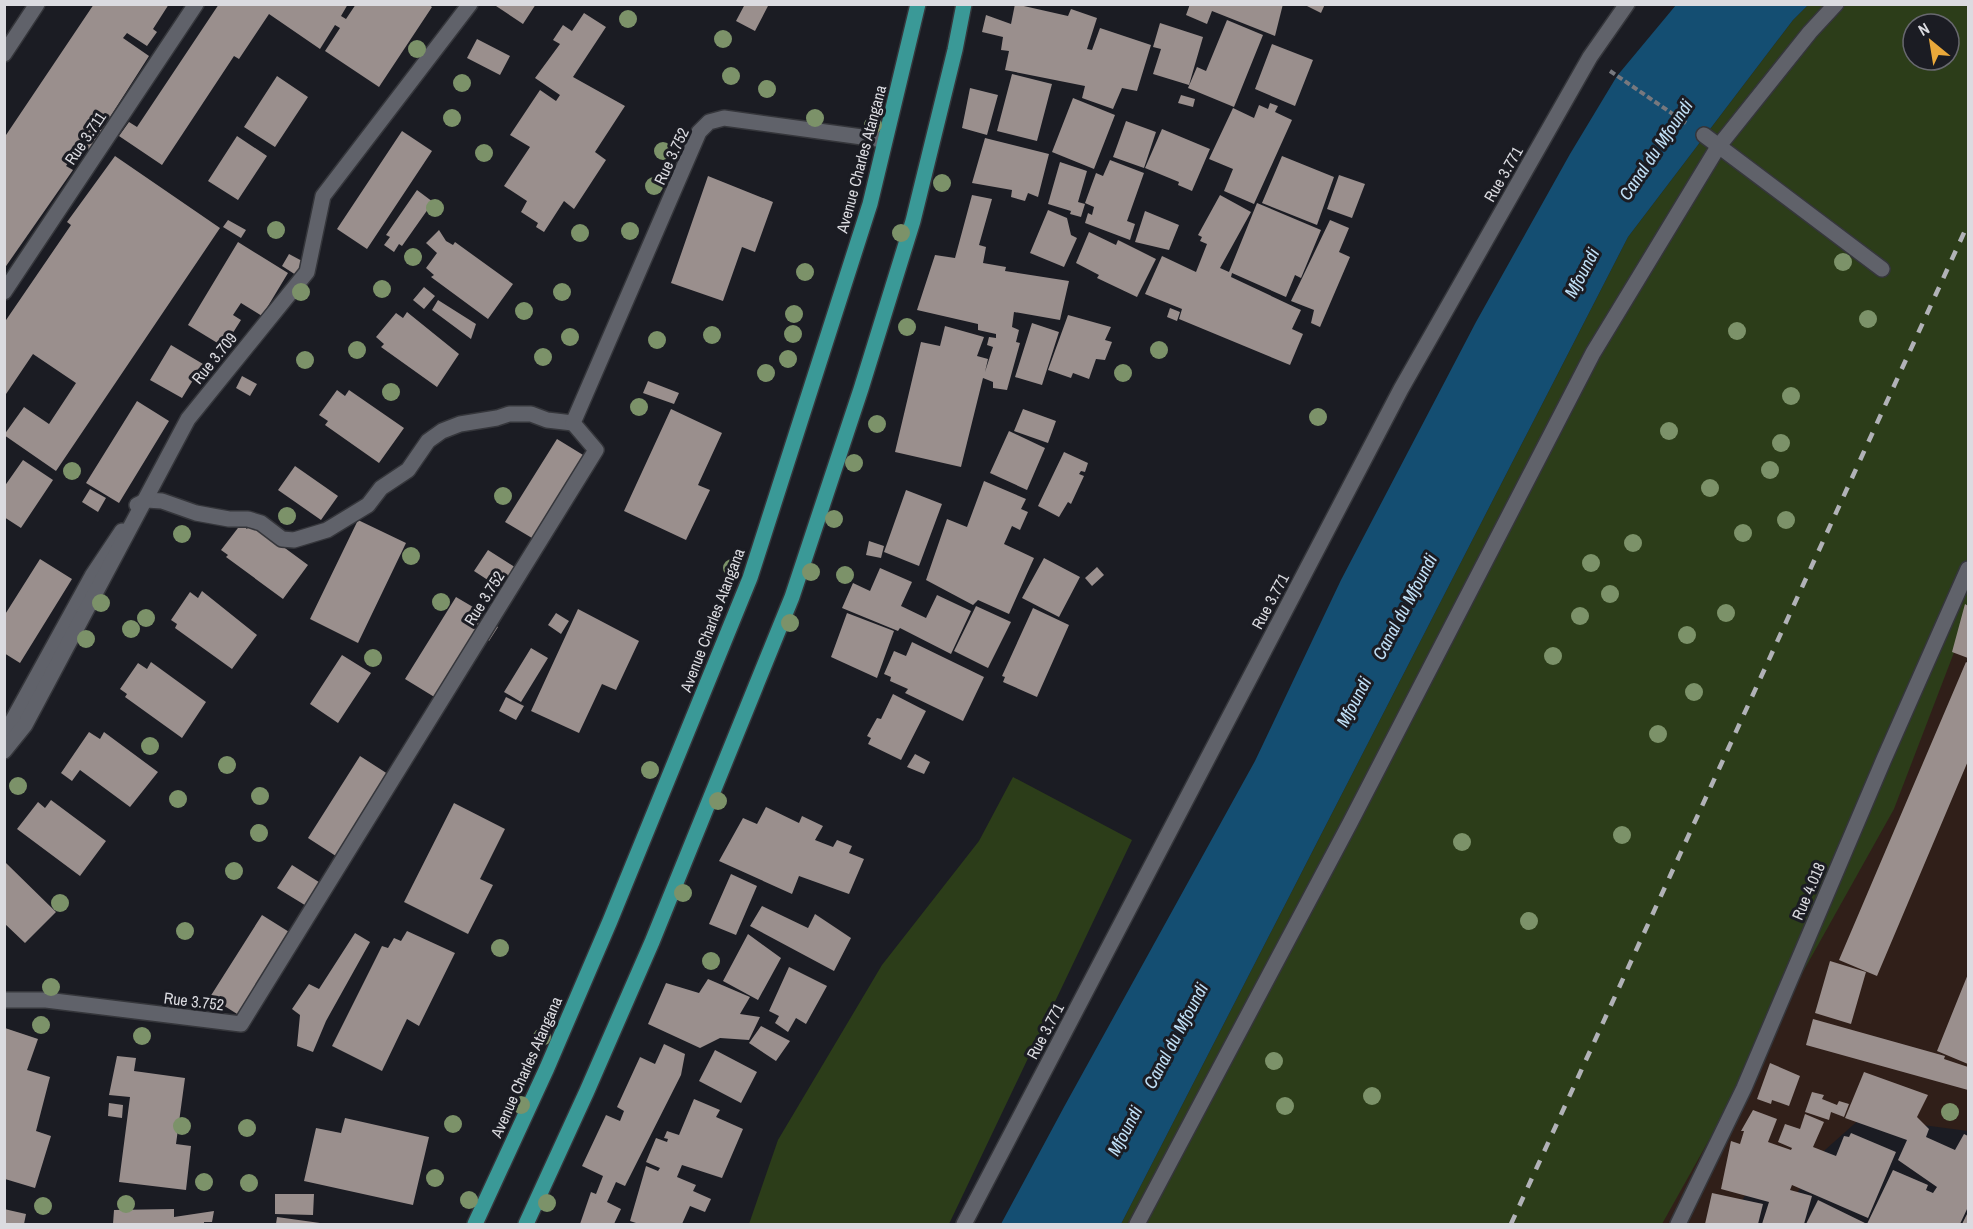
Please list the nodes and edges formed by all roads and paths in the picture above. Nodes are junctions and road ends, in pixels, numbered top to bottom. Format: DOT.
graph roads {
  1 [pos="38,4"];
  2 [pos="196,4"];
  3 [pos="470,4"];
  4 [pos="918,4"];
  5 [pos="964,4"];
  6 [pos="1627,4"];
  7 [pos="1836,4"];
  8 [pos="4,54"];
  9 [pos="1617,76"];
  10 [pos="1704,135"];
  11 [pos="884,140"];
  12 [pos="1718,147"];
  13 [pos="1882,269"];
  14 [pos="4,292"];
  15 [pos="573,423"];
  16 [pos="1968,569"];
  17 [pos="4,736"];
  18 [pos="4,751"];
  19 [pos="4,1000"];
  20 [pos="475,1224"];
  21 [pos="526,1224"];
  22 [pos="964,1224"];
  23 [pos="1137,1224"];
  24 [pos="1678,1224"];
  1 -- 8 [label="street"];
  2 -- 14 [label="street, Rue 3.711"];
  3 -- 18 [label="street, Rue 3.709"];
  4 -- 11 [label="main road, Avenue Charles Atangana"];
  5 -- 21 [label="main road"];
  6 -- 22 [label="street, Rue 3.771"];
  7 -- 12 [label="street"];
  9 -- 10 [label="path"];
  10 -- 12 [label="street"];
  11 -- 15 [label="street, Rue 3.752"];
  11 -- 20 [label="main road, Avenue Charles Atangana"];
  12 -- 13 [label="street"];
  12 -- 23 [label="street"];
  15 -- 17 [label="street"];
  15 -- 19 [label="street, Rue 3.752"];
  16 -- 24 [label="street, Rue 4.018"];
}
